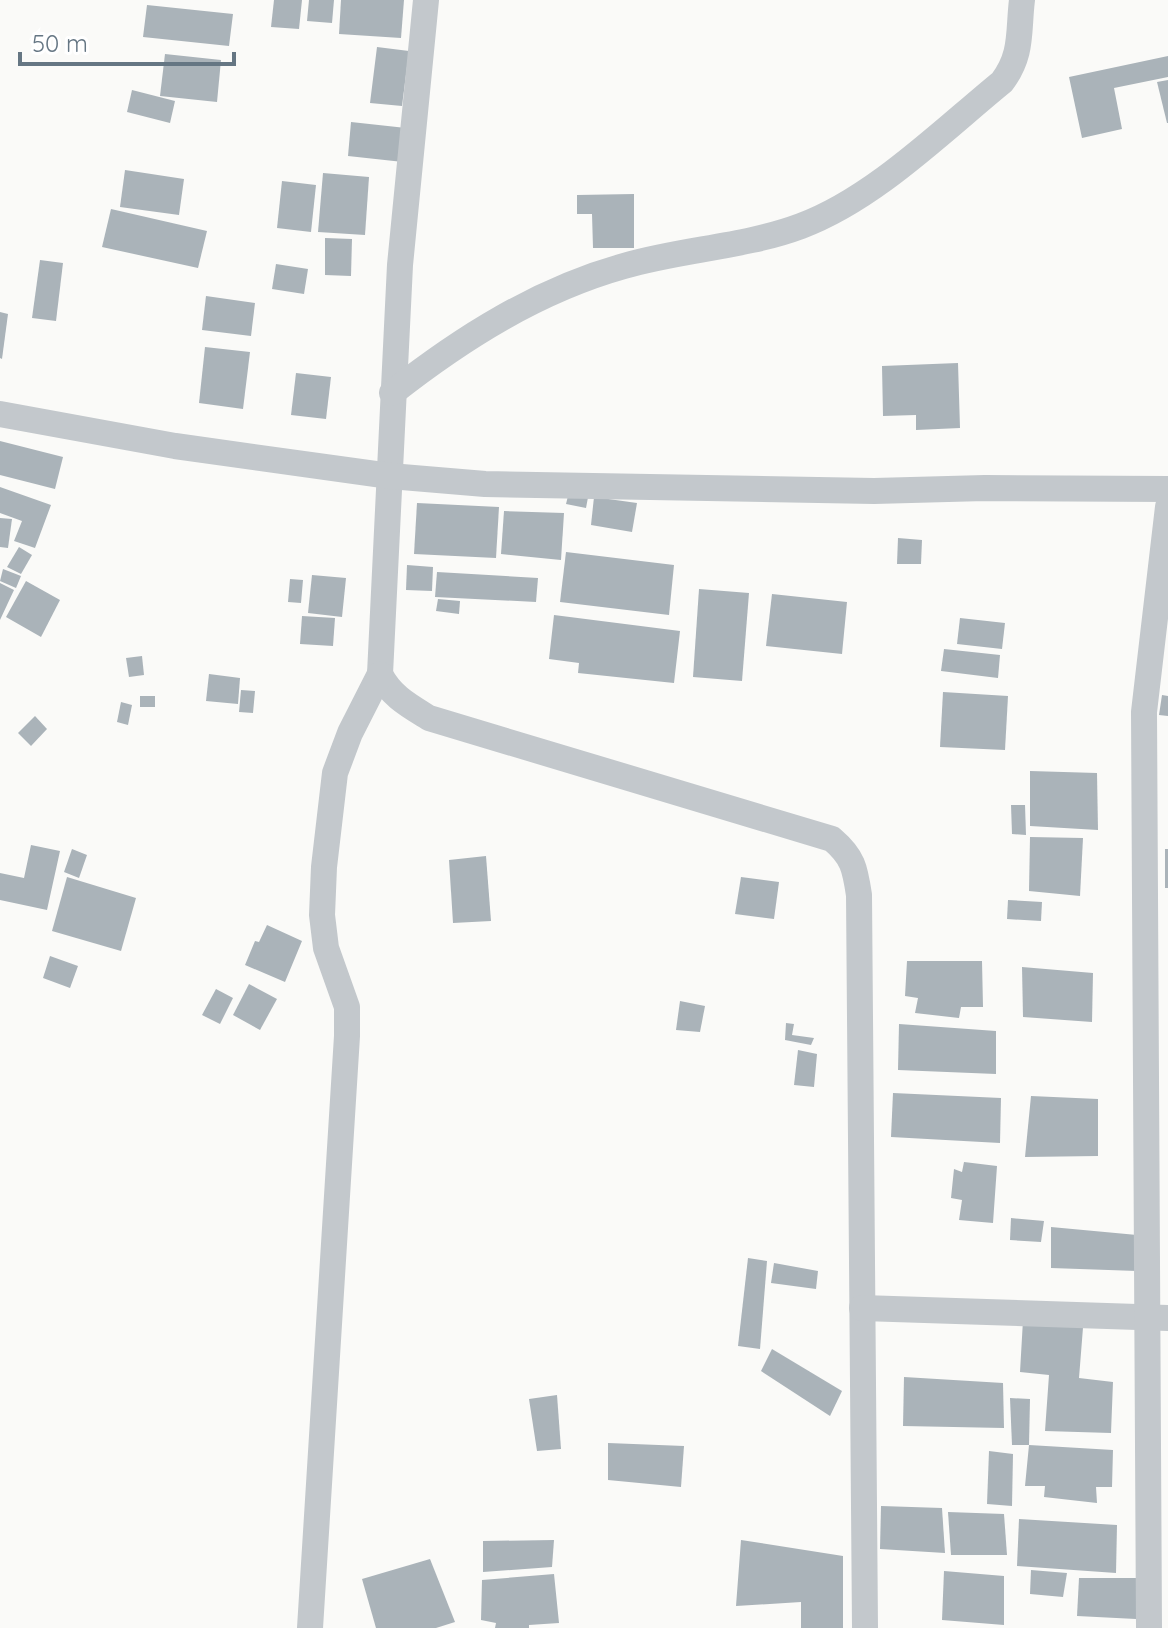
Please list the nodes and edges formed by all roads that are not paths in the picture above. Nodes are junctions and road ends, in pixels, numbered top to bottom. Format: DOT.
graph roads {
  1 [pos="426,0"];
  2 [pos="1022,0"];
  3 [pos="392,393"];
  4 [pos="0,414"];
  5 [pos="390,476"];
  6 [pos="1168,489"];
  7 [pos="1168,507"];
  8 [pos="380,674"];
  9 [pos="862,1308"];
  10 [pos="1158,1318"];
  11 [pos="310,1628"];
  12 [pos="865,1628"];
  13 [pos="1149,1628"];
  1 -- 3 [label="street"];
  2 -- 3 [label="street"];
  3 -- 5 [label="street"];
  4 -- 5 [label="street"];
  5 -- 6 [label="street"];
  5 -- 8 [label="street"];
  7 -- 10 [label="street"];
  8 -- 9 [label="street"];
  8 -- 11 [label="street"];
  9 -- 10 [label="street"];
  9 -- 12 [label="street"];
  10 -- 13 [label="street"];
}
